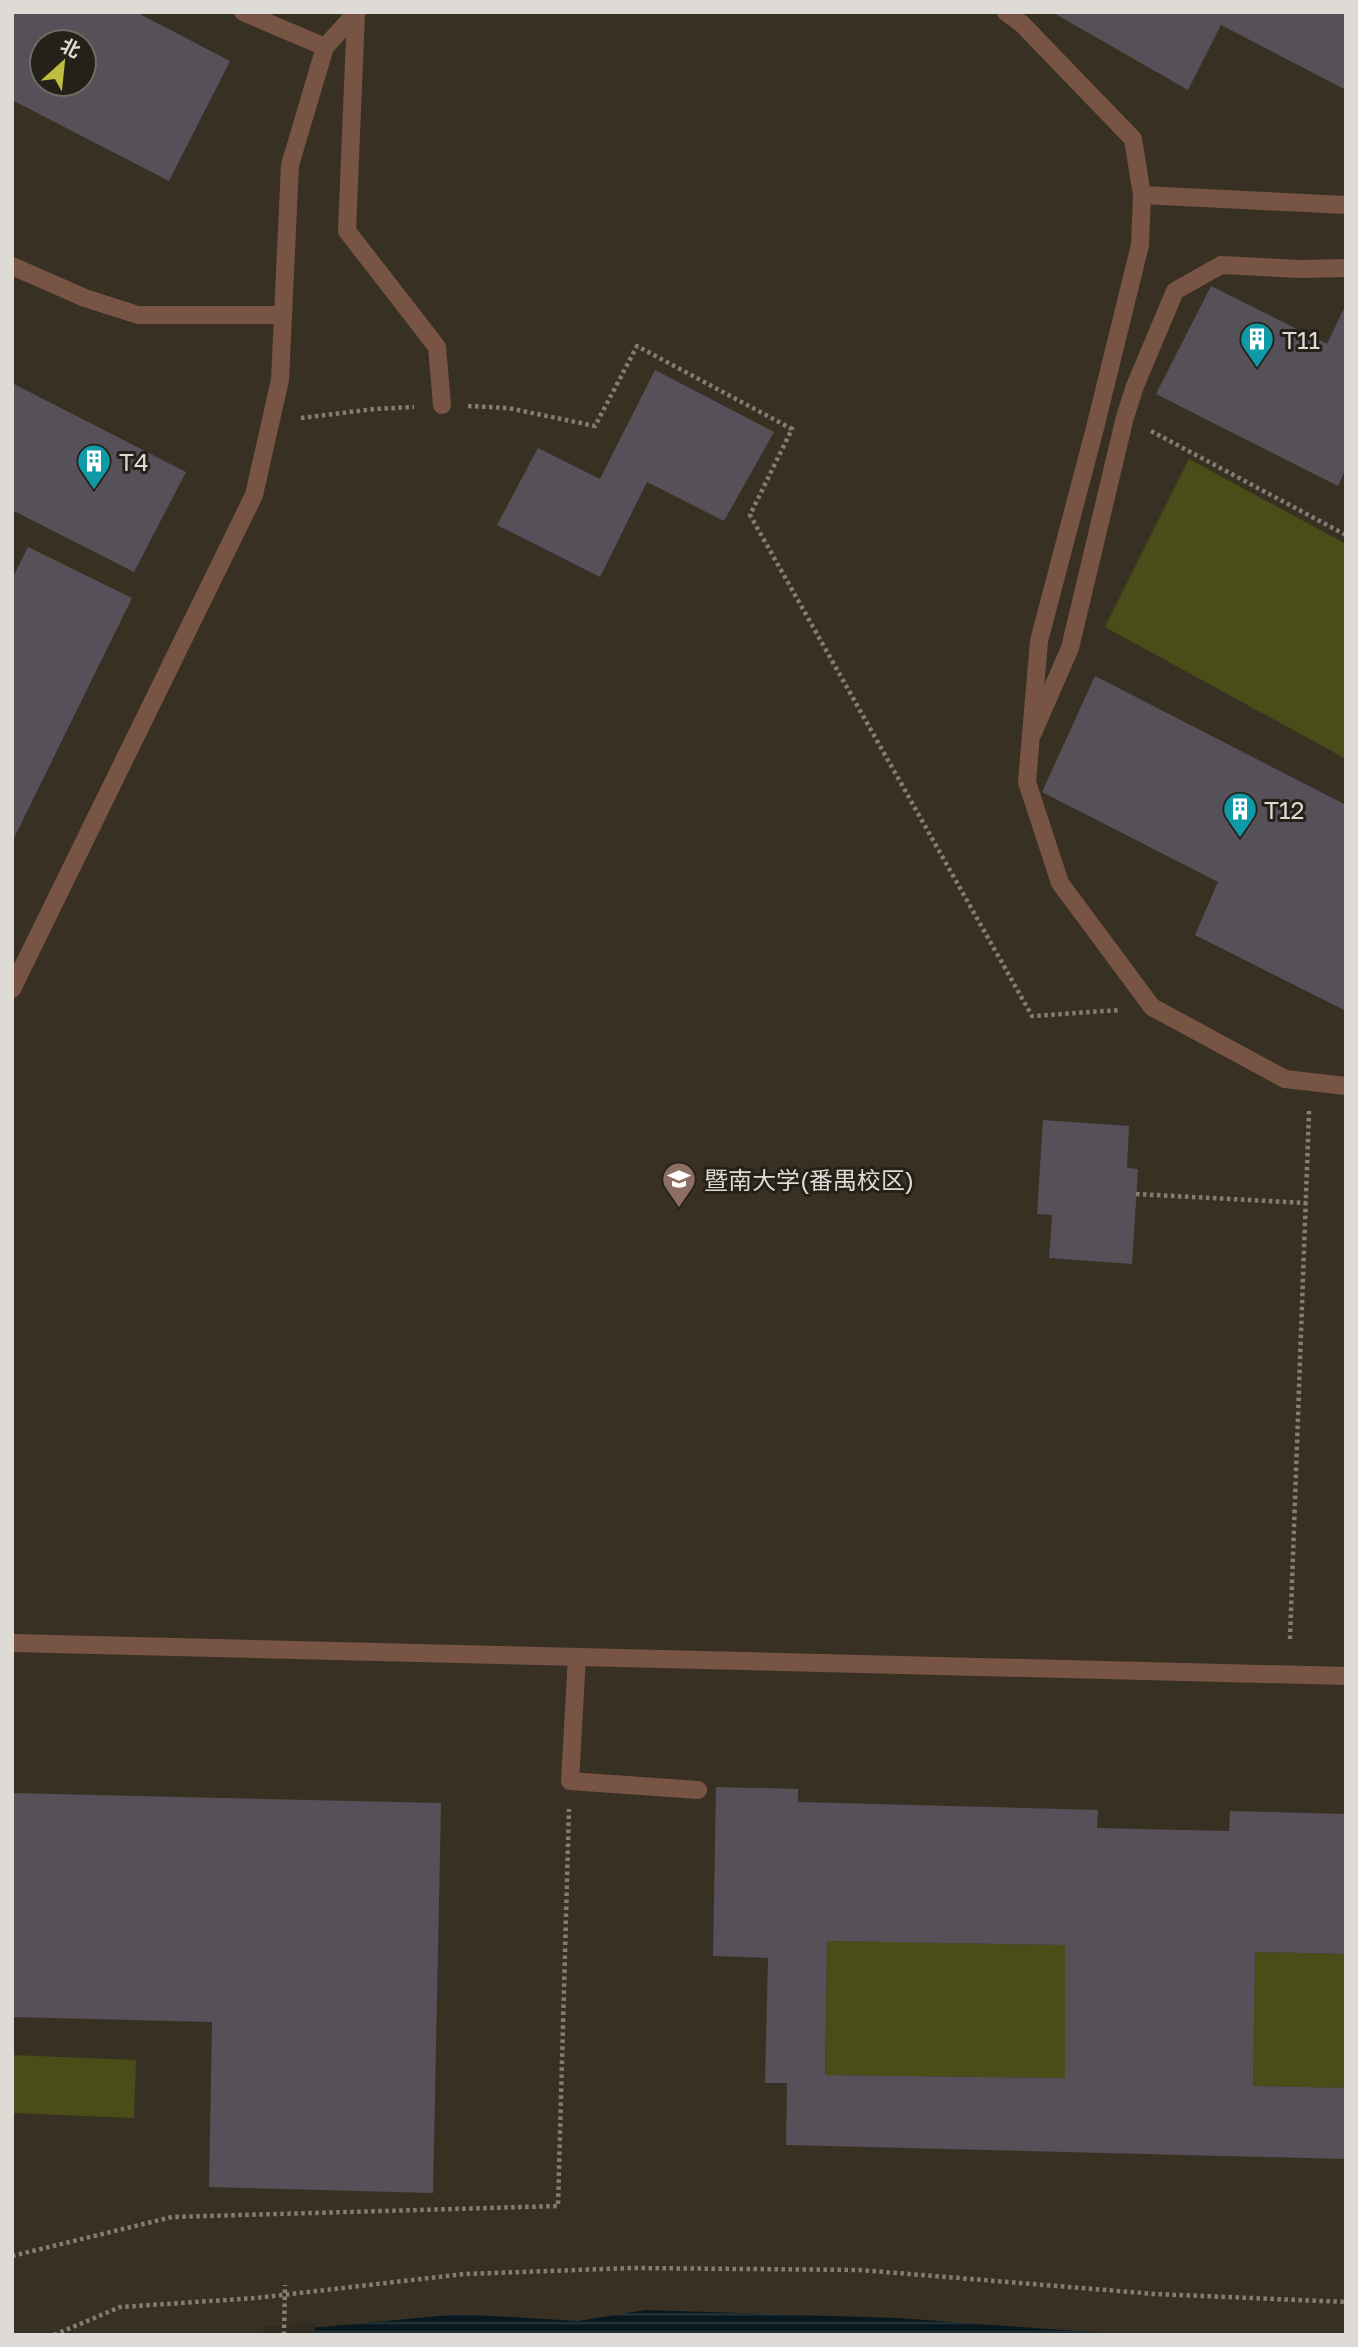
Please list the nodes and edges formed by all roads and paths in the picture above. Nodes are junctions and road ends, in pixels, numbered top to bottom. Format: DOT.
graph roads {
  1 [pos="243,12"];
  2 [pos="1006,12"];
  3 [pos="356,13"];
  4 [pos="325,47"];
  5 [pos="1142,195"];
  6 [pos="1346,205"];
  7 [pos="12,266"];
  8 [pos="1346,268"];
  9 [pos="283,315"];
  10 [pos="442,405"];
  11 [pos="1125,417"];
  12 [pos="271,422"];
  13 [pos="1346,536"];
  14 [pos="1030,739"];
  15 [pos="12,989"];
  16 [pos="1152,1007"];
  17 [pos="1310,1082"];
  18 [pos="1346,1086"];
  19 [pos="1136,1194"];
  20 [pos="1306,1203"];
  21 [pos="1290,1639"];
  22 [pos="12,1643"];
  23 [pos="578,1657"];
  24 [pos="1346,1676"];
  25 [pos="570,1780"];
  26 [pos="698,1790"];
  27 [pos="12,2256"];
  28 [pos="285,2285"];
  29 [pos="1346,2302"];
  30 [pos="54,2335"];
  31 [pos="284,2335"];
  1 -- 4 [label="street"];
  2 -- 5 [label="street"];
  3 -- 4 [label="street"];
  3 -- 10 [label="street"];
  4 -- 9 [label="street"];
  5 -- 6 [label="street"];
  5 -- 14 [label="street"];
  7 -- 9 [label="street"];
  8 -- 11 [label="street"];
  9 -- 12 [label="street"];
  10 -- 12 [label="path"];
  10 -- 16 [label="path"];
  11 -- 13 [label="path"];
  11 -- 14 [label="street"];
  12 -- 15 [label="street"];
  14 -- 16 [label="street"];
  16 -- 17 [label="street"];
  17 -- 18 [label="street"];
  17 -- 20 [label="path"];
  19 -- 20 [label="path"];
  20 -- 21 [label="path"];
  22 -- 23 [label="street"];
  23 -- 24 [label="street"];
  23 -- 25 [label="street"];
  25 -- 26 [label="street"];
  25 -- 27 [label="path"];
  28 -- 31 [label="path, bridge"];
  29 -- 30 [label="path"];
}
